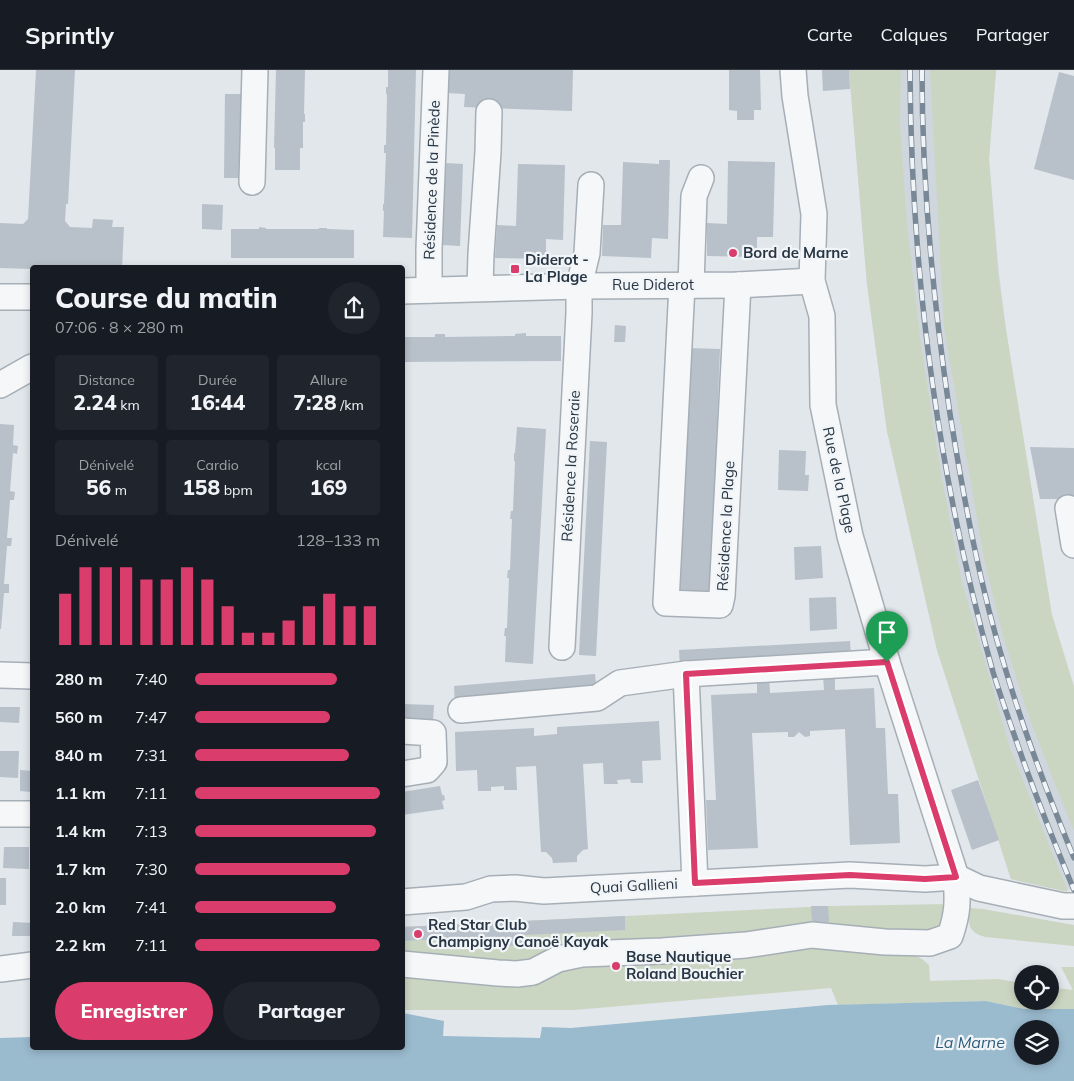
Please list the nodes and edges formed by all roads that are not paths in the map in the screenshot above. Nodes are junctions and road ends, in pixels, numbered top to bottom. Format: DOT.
graph roads {
  1 [pos="256,70"];
  2 [pos="436,70"];
  3 [pos="793,70"];
  4 [pos="489,112"];
  5 [pos="701,178"];
  6 [pos="252,182"];
  7 [pos="591,185"];
  8 [pos="812,281"];
  9 [pos="686,285"];
  10 [pos="738,285"];
  11 [pos="579,286"];
  12 [pos="480,288"];
  13 [pos="429,290"];
  14 [pos="405,291"];
  15 [pos="0,297"];
  16 [pos="30,297"];
  17 [pos="30,368"];
  18 [pos="0,386"];
  19 [pos="1068,508"];
  20 [pos="1074,545"];
  21 [pos="562,647"];
  22 [pos="887,662"];
  23 [pos="686,674"];
  24 [pos="0,675"];
  25 [pos="30,676"];
  26 [pos="462,710"];
  27 [pos="405,731"];
  28 [pos="405,774"];
  29 [pos="0,814"];
  30 [pos="30,814"];
  31 [pos="956,877"];
  32 [pos="695,883"];
  33 [pos="405,902"];
  34 [pos="1074,906"];
  35 [pos="405,964"];
  36 [pos="30,965"];
  37 [pos="0,968"];
  1 -- 6 [label="street"];
  2 -- 13 [label="street, Résidence de la Pinède"];
  3 -- 8 [label="street, Rue de la Plage"];
  4 -- 12 [label="street"];
  5 -- 9 [label="street"];
  7 -- 11 [label="street, Résidence la Roseraie"];
  8 -- 10 [label="street, Rue Diderot"];
  8 -- 22 [label="street, Rue de la Plage"];
  9 -- 10 [label="street, Rue Diderot"];
  9 -- 10 [label="street, Résidence la Plage"];
  9 -- 11 [label="street, Rue Diderot"];
  11 -- 12 [label="street, Rue Diderot"];
  11 -- 21 [label="street, Résidence la Roseraie"];
  12 -- 13 [label="street, Rue Diderot"];
  13 -- 14 [label="street, Rue Diderot"];
  15 -- 16 [label="street"];
  17 -- 18 [label="street"];
  19 -- 20 [label="street"];
  22 -- 23 [label="street"];
  22 -- 31 [label="street, Rue de la Plage"];
  23 -- 26 [label="street"];
  23 -- 32 [label="street"];
  24 -- 25 [label="street"];
  27 -- 28 [label="street"];
  29 -- 30 [label="street"];
  31 -- 32 [label="street, Quai Gallieni"];
  31 -- 34 [label="street"];
  31 -- 35 [label="street, Rue de la Plage"];
  32 -- 33 [label="street, Quai Gallieni"];
  36 -- 37 [label="street"];
}
